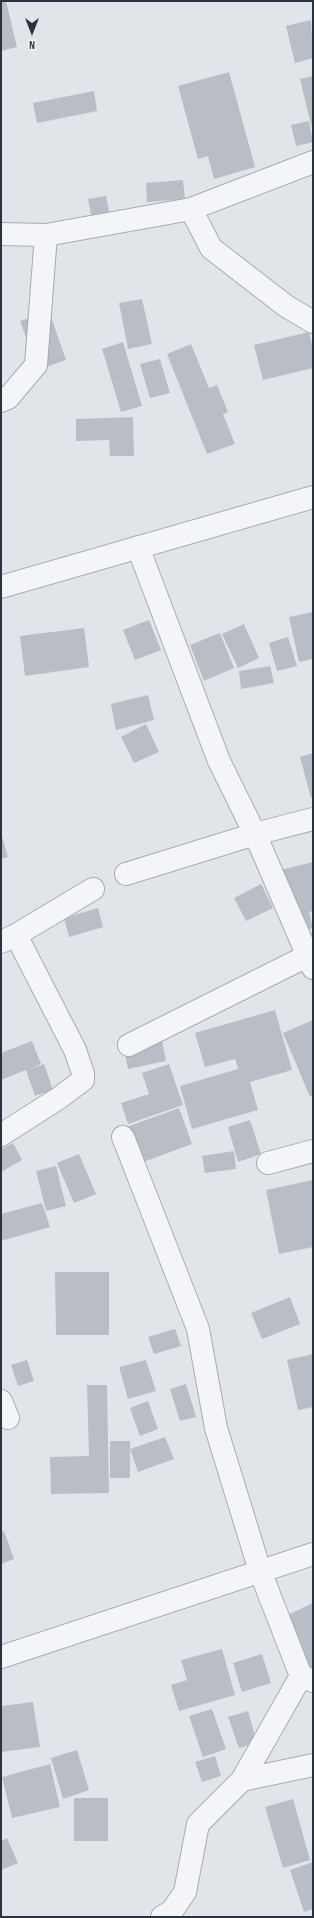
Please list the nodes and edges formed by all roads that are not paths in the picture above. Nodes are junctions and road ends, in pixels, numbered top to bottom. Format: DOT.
graph roads {
  1 [pos="313,162"];
  2 [pos="191,209"];
  3 [pos="1,234"];
  4 [pos="46,235"];
  5 [pos="313,322"];
  6 [pos="1,401"];
  7 [pos="313,497"];
  8 [pos="138,547"];
  9 [pos="1,587"];
  10 [pos="313,819"];
  11 [pos="255,834"];
  12 [pos="126,874"];
  13 [pos="93,889"];
  14 [pos="8,938"];
  15 [pos="311,959"];
  16 [pos="129,1045"];
  17 [pos="1,1135"];
  18 [pos="124,1137"];
  19 [pos="313,1151"];
  20 [pos="268,1163"];
  21 [pos="313,1554"];
  22 [pos="260,1571"];
  23 [pos="1,1657"];
  24 [pos="307,1679"];
  25 [pos="313,1765"];
  26 [pos="242,1780"];
  27 [pos="162,1917"];
  1 -- 2 [label="street"];
  2 -- 4 [label="street"];
  2 -- 5 [label="street"];
  3 -- 4 [label="street"];
  4 -- 6 [label="street"];
  7 -- 8 [label="street"];
  8 -- 9 [label="street"];
  8 -- 11 [label="street"];
  10 -- 11 [label="street"];
  11 -- 12 [label="street"];
  11 -- 15 [label="street"];
  13 -- 14 [label="street"];
  14 -- 17 [label="street"];
  15 -- 16 [label="street"];
  18 -- 22 [label="street"];
  19 -- 20 [label="street"];
  21 -- 22 [label="street"];
  22 -- 23 [label="street"];
  22 -- 24 [label="street"];
  24 -- 26 [label="street"];
  25 -- 26 [label="street"];
  26 -- 27 [label="street"];
}
